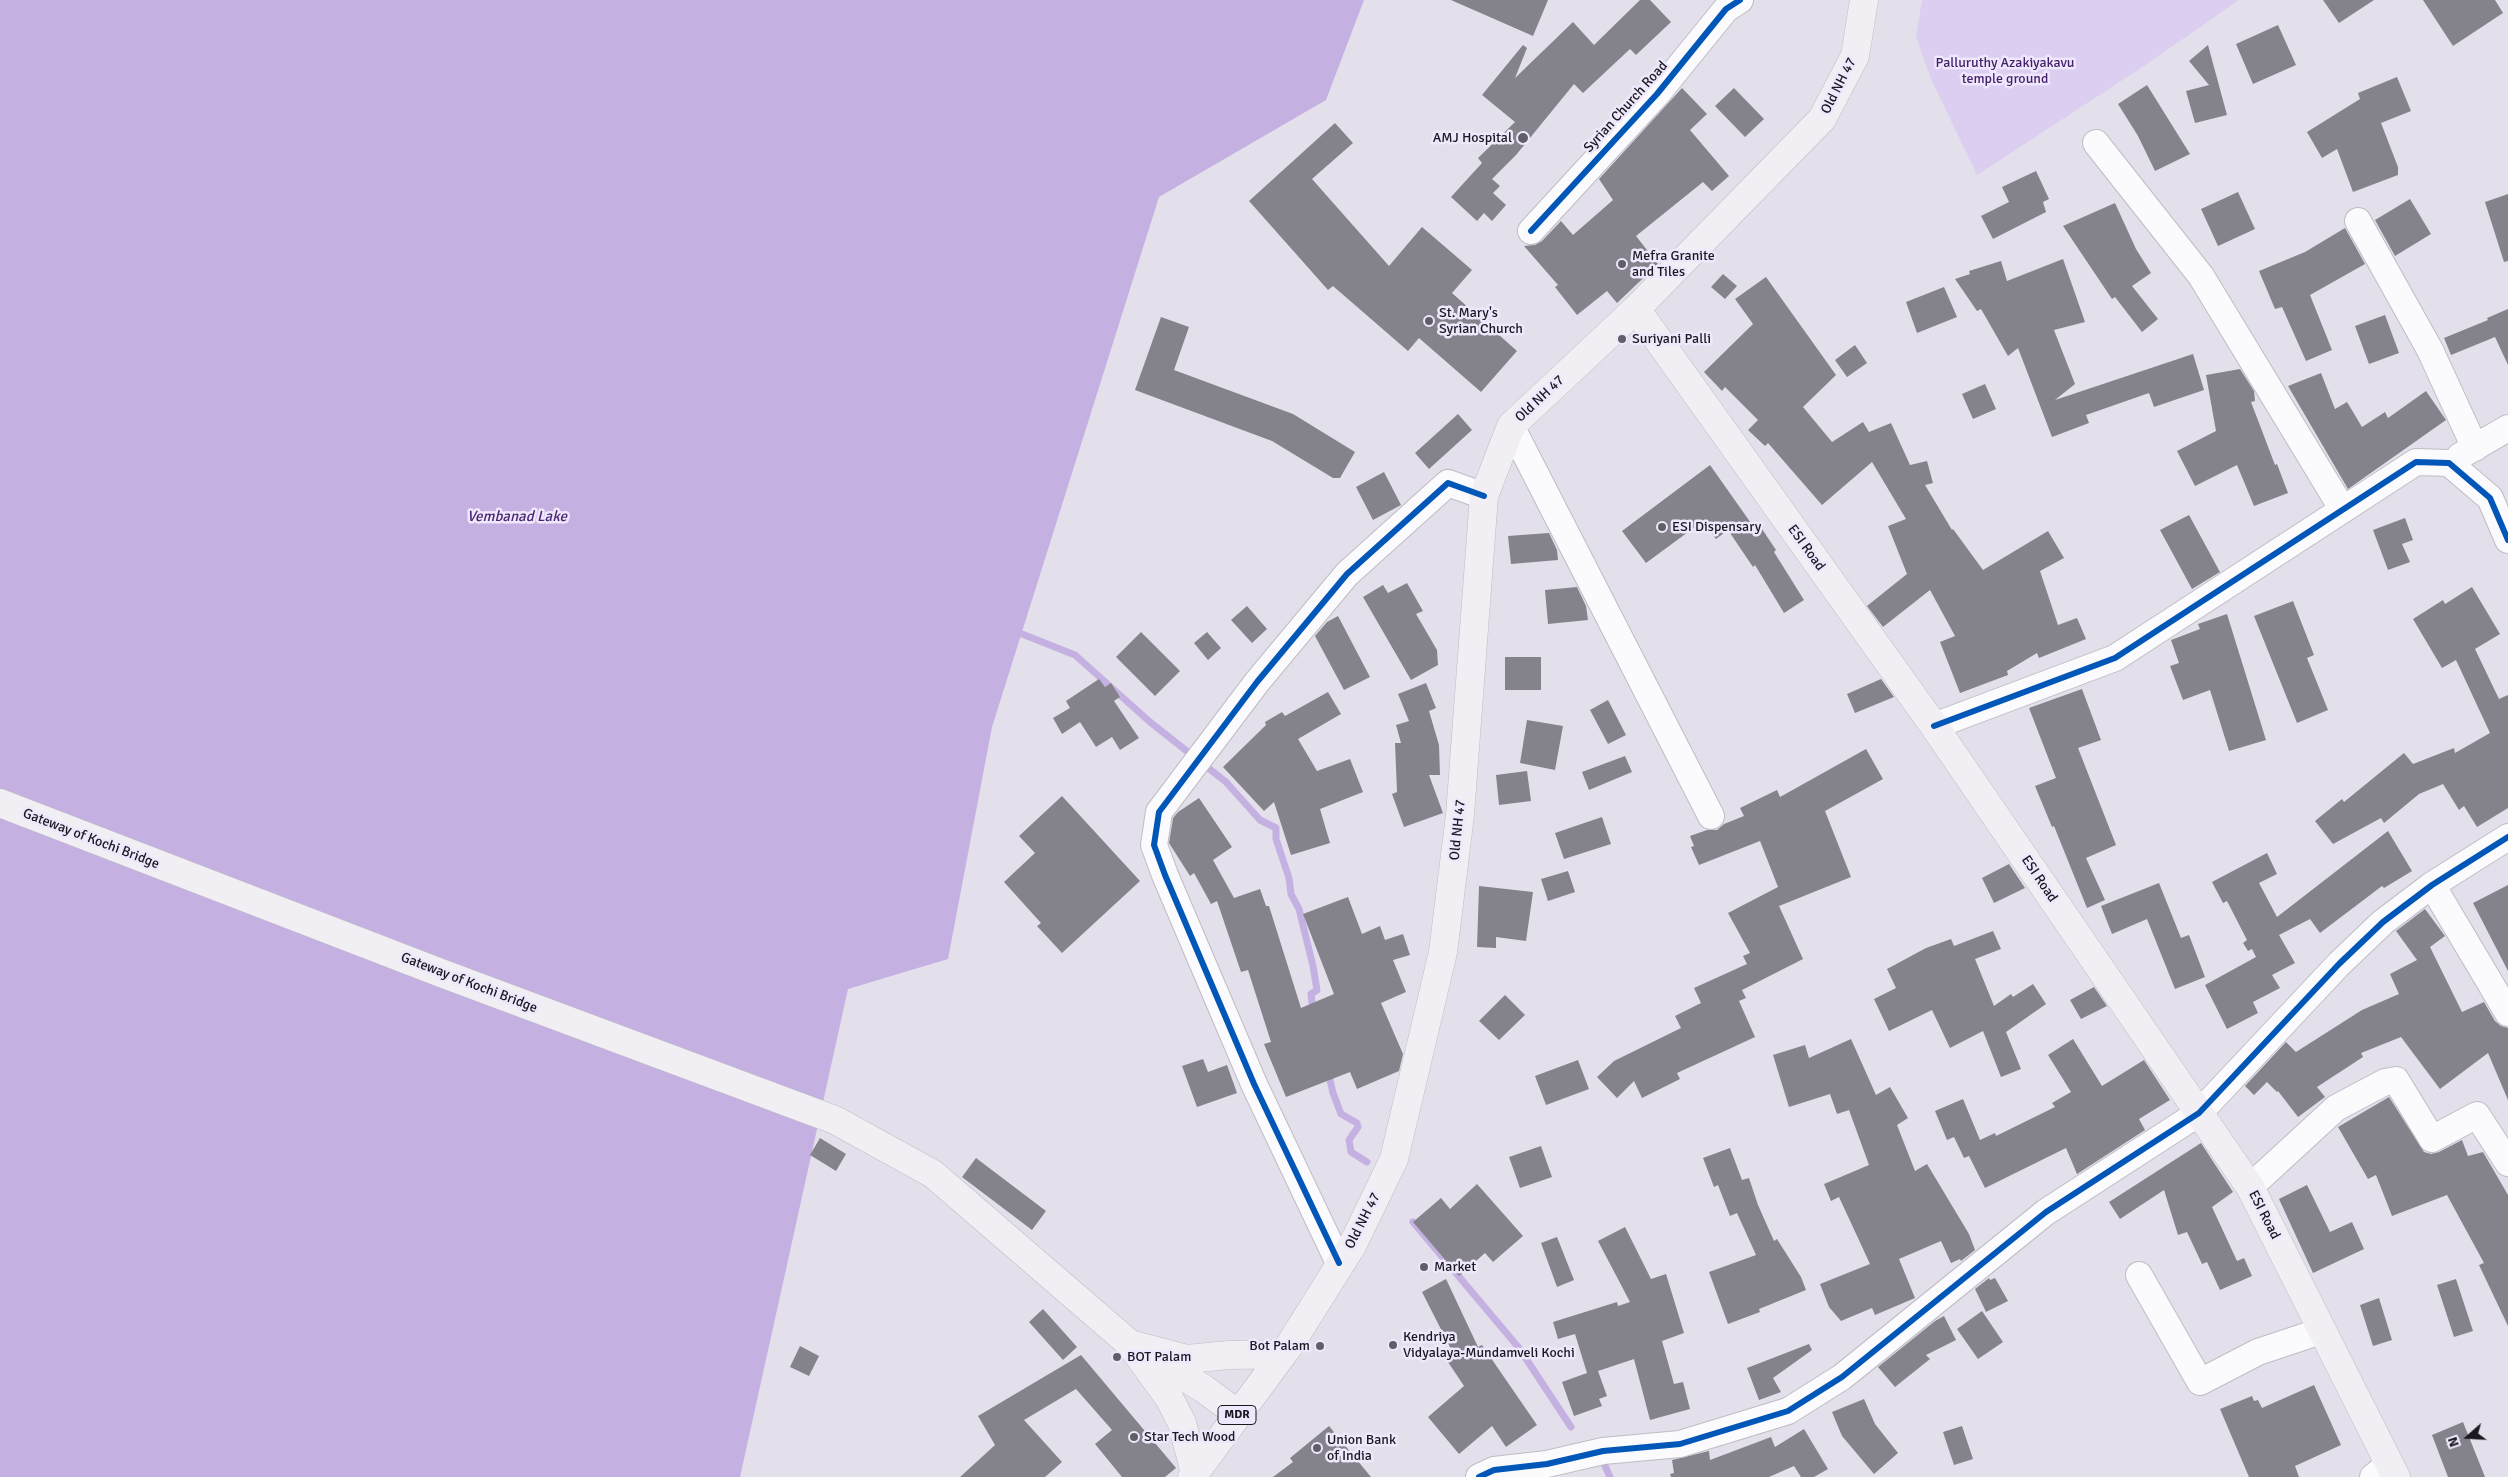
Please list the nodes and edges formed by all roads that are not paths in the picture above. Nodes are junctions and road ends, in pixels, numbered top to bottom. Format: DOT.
graph roads {
  1 [pos="1740,0"];
  2 [pos="1858,4"];
  3 [pos="2096,143"];
  4 [pos="2358,221"];
  5 [pos="1530,230"];
  6 [pos="1636,309"];
  7 [pos="1511,426"];
  8 [pos="2508,428"];
  9 [pos="2475,448"];
  10 [pos="2449,463"];
  11 [pos="1484,496"];
  12 [pos="2343,510"];
  13 [pos="2508,540"];
  14 [pos="1934,726"];
  15 [pos="0,803"];
  16 [pos="1711,816"];
  17 [pos="2508,837"];
  18 [pos="2432,885"];
  19 [pos="2508,1013"];
  20 [pos="2199,1113"];
  21 [pos="2508,1164"];
  22 [pos="2250,1187"];
  23 [pos="1339,1263"];
  24 [pos="2139,1276"];
  25 [pos="2321,1331"];
  26 [pos="1130,1344"];
  27 [pos="1283,1354"];
  28 [pos="1238,1414"];
  29 [pos="1569,1468"];
  30 [pos="2386,1473"];
  31 [pos="1194,1475"];
  32 [pos="1479,1477"];
  1 -- 5 [label="street, Syrian Church Road"];
  2 -- 6 [label="main road, Old NH 47"];
  3 -- 12 [label="street"];
  4 -- 9 [label="street"];
  6 -- 7 [label="main road, Old NH 47"];
  6 -- 14 [label="main road, ESI Road"];
  7 -- 11 [label="main road, Old NH 47"];
  7 -- 16 [label="street"];
  8 -- 9 [label="street"];
  9 -- 10 [label="street"];
  10 -- 12 [label="street"];
  10 -- 13 [label="street"];
  11 -- 23 [label="main road, Old NH 47"];
  11 -- 23 [label="street"];
  12 -- 14 [label="street"];
  14 -- 20 [label="main road, ESI Road"];
  15 -- 26 [label="main road, Gateway of Kochi Bridge"];
  17 -- 18 [label="street"];
  18 -- 19 [label="street"];
  18 -- 20 [label="street"];
  20 -- 22 [label="main road, ESI Road"];
  20 -- 29 [label="street"];
  21 -- 22 [label="street"];
  22 -- 25 [label="main road, ESI Road"];
  23 -- 27 [label="main road, Old NH 47"];
  24 -- 25 [label="street"];
  25 -- 30 [label="main road, ESI Road"];
  26 -- 27 [label="main road"];
  26 -- 28 [label="main road"];
  26 -- 31 [label="main road"];
  27 -- 28 [label="main road, MDR"];
  28 -- 31 [label="main road, MDR"];
  29 -- 32 [label="street"];
}
